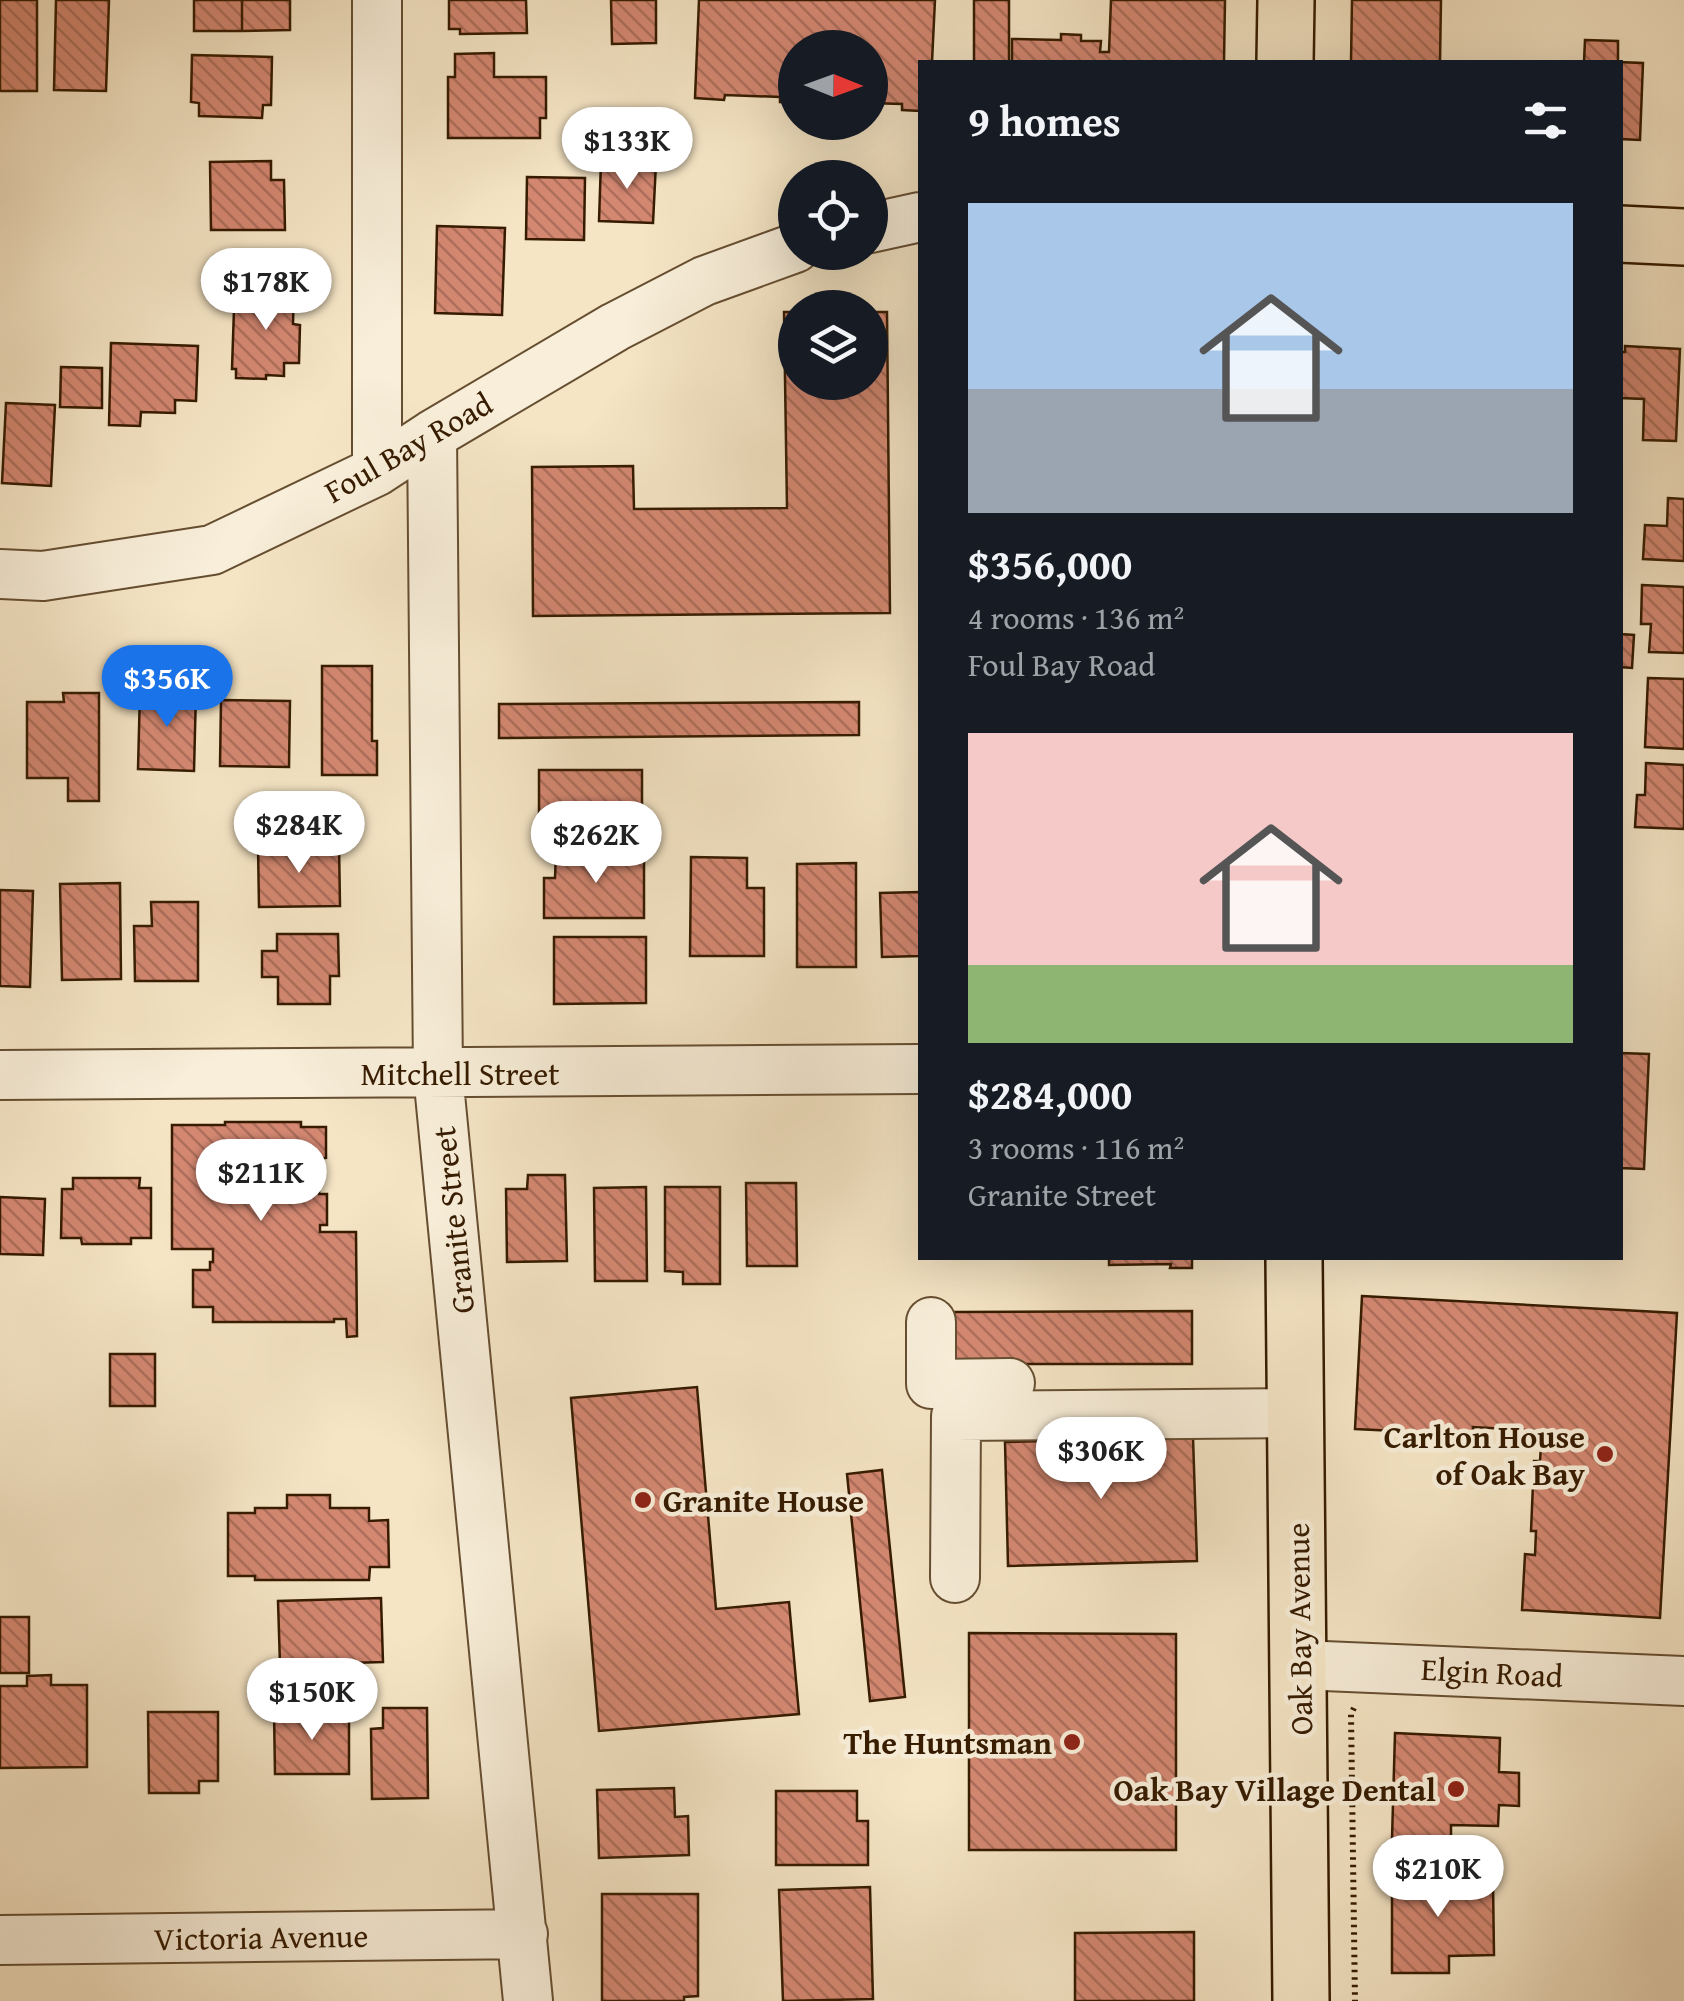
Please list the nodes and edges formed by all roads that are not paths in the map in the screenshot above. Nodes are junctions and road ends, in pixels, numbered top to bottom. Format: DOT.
graph roads {
  1 [pos="377,0"];
  2 [pos="1286,0"];
  3 [pos="1285,60"];
  4 [pos="918,218"];
  5 [pos="888,224"];
  6 [pos="1623,234"];
  7 [pos="1684,237"];
  8 [pos="778,255"];
  9 [pos="432,435"];
  10 [pos="377,470"];
  11 [pos="0,574"];
  12 [pos="918,1069"];
  13 [pos="438,1074"];
  14 [pos="0,1075"];
  15 [pos="1294,1260"];
  16 [pos="932,1322"];
  17 [pos="1296,1397"];
  18 [pos="955,1578"];
  19 [pos="1300,1665"];
  20 [pos="1684,1681"];
  21 [pos="523,1934"];
  22 [pos="0,1940"];
  23 [pos="528,2001"];
  24 [pos="1302,2001"];
  1 -- 10 [label="street"];
  2 -- 3 [label="main road"];
  4 -- 5 [label="street"];
  6 -- 7 [label="main road"];
  8 -- 9 [label="street, Foul Bay Road"];
  9 -- 10 [label="street, Foul Bay Road"];
  9 -- 13 [label="street, Granite Street"];
  10 -- 11 [label="street, Foul Bay Road"];
  12 -- 13 [label="street, Mitchell Street"];
  13 -- 14 [label="street, Mitchell Street"];
  13 -- 21 [label="street, Granite Street"];
  15 -- 17 [label="main road, Oak Bay Avenue"];
  16 -- 17 [label="street"];
  17 -- 18 [label="street"];
  17 -- 19 [label="main road, Oak Bay Avenue"];
  19 -- 20 [label="street, Elgin Road"];
  19 -- 24 [label="main road, Oak Bay Avenue"];
  21 -- 22 [label="street, Victoria Avenue"];
  21 -- 23 [label="street, Granite Street"];
}
